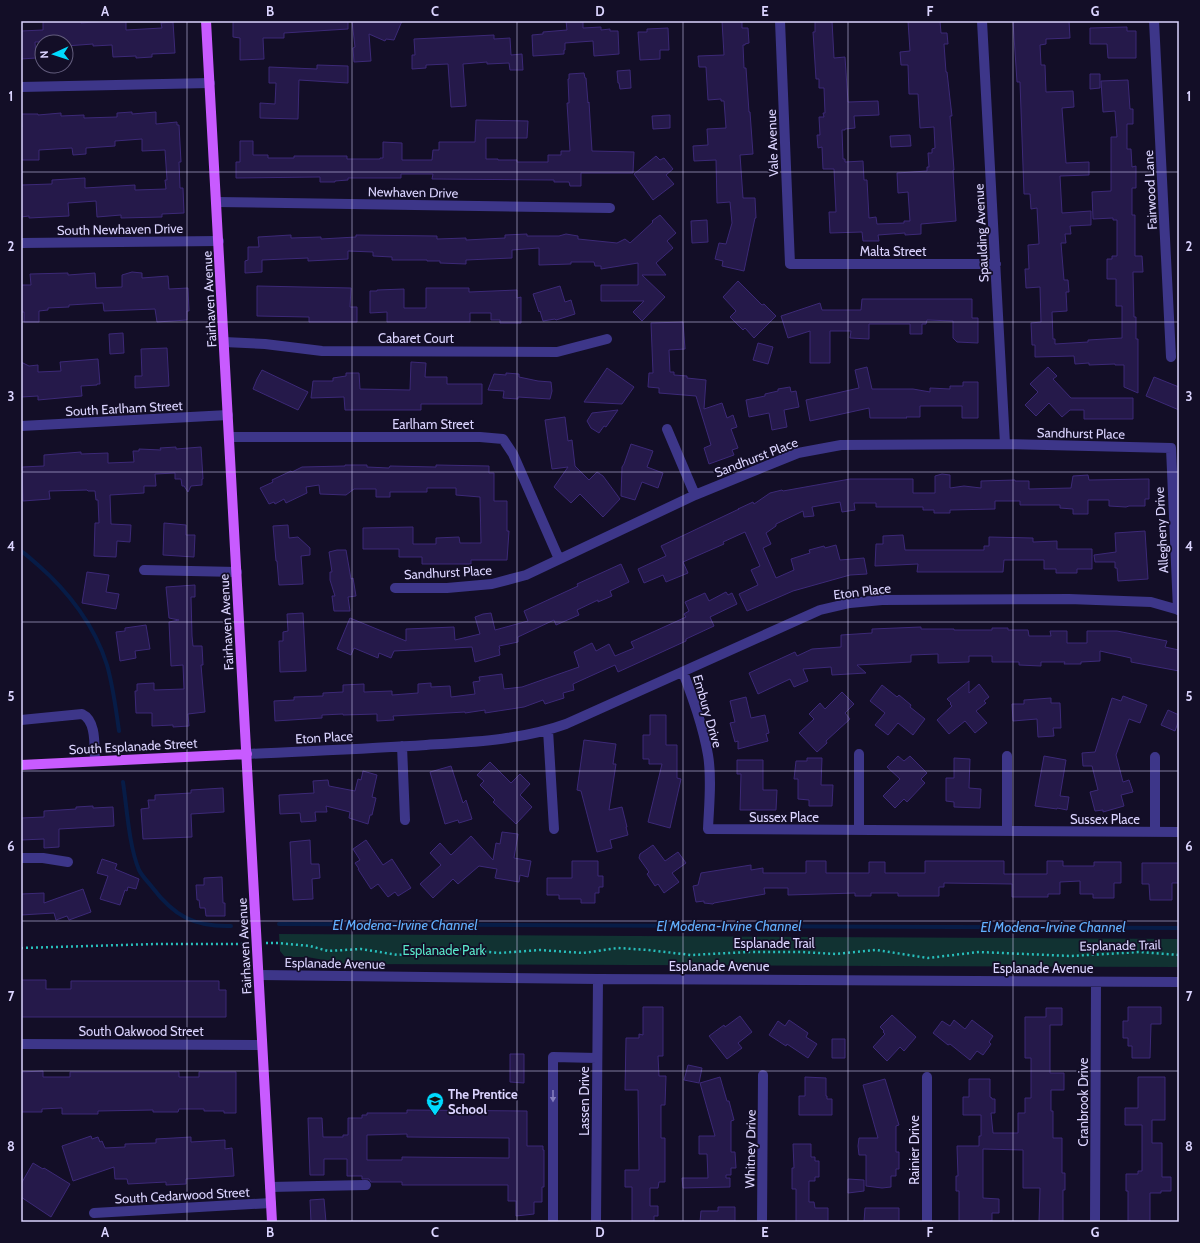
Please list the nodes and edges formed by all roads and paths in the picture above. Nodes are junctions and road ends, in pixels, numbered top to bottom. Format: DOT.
graph roads {
  1 [pos="206,21"];
  2 [pos="780,21"];
  3 [pos="982,21"];
  4 [pos="1154,21"];
  5 [pos="210,84"];
  6 [pos="21,87"];
  7 [pos="216,202"];
  8 [pos="610,208"];
  9 [pos="219,241"];
  10 [pos="21,243"];
  11 [pos="790,264"];
  12 [pos="996,264"];
  13 [pos="607,339"];
  14 [pos="224,342"];
  15 [pos="1171,357"];
  16 [pos="228,415"];
  17 [pos="21,426"];
  18 [pos="667,429"];
  19 [pos="229,437"];
  20 [pos="1005,444"];
  21 [pos="1171,448"];
  22 [pos="695,495"];
  23 [pos="559,559"];
  24 [pos="144,570"];
  25 [pos="237,572"];
  26 [pos="395,588"];
  27 [pos="1179,610"];
  28 [pos="683,672"];
  29 [pos="21,720"];
  30 [pos="548,730"];
  31 [pos="402,746"];
  32 [pos="246,754"];
  33 [pos="859,754"];
  34 [pos="1008,756"];
  35 [pos="1155,757"];
  36 [pos="95,761"];
  37 [pos="21,765"];
  38 [pos="405,820"];
  39 [pos="554,829"];
  40 [pos="708,830"];
  41 [pos="859,830"];
  42 [pos="1007,832"];
  43 [pos="1154,832"];
  44 [pos="1179,832"];
  45 [pos="21,858"];
  46 [pos="68,862"];
  47 [pos="257,943"];
  48 [pos="21,948"];
  49 [pos="1179,955"];
  50 [pos="259,975"];
  51 [pos="598,979"];
  52 [pos="1096,982"];
  53 [pos="1179,982"];
  54 [pos="21,1044"];
  55 [pos="262,1045"];
  56 [pos="597,1058"];
  57 [pos="764,1076"];
  58 [pos="927,1078"];
  59 [pos="366,1185"];
  60 [pos="270,1187"];
  61 [pos="271,1204"];
  62 [pos="94,1214"];
  63 [pos="272,1222"];
  64 [pos="553,1222"];
  65 [pos="596,1222"];
  66 [pos="762,1222"];
  67 [pos="927,1222"];
  68 [pos="1095,1222"];
  1 -- 5 [label="main road, Fairhaven Avenue"];
  2 -- 11 [label="street, Vale Avenue"];
  3 -- 12 [label="street, Spaulding Avenue"];
  4 -- 15 [label="street, Fairwood Lane"];
  5 -- 6 [label="street"];
  5 -- 7 [label="main road, Fairhaven Avenue"];
  7 -- 8 [label="street, Newhaven Drive"];
  7 -- 9 [label="main road, Fairhaven Avenue"];
  9 -- 10 [label="street, South Newhaven Drive"];
  9 -- 14 [label="main road, Fairhaven Avenue"];
  11 -- 12 [label="street, Malta Street"];
  12 -- 20 [label="street, Spaulding Avenue"];
  13 -- 14 [label="street, Cabaret Court"];
  14 -- 16 [label="main road, Fairhaven Avenue"];
  16 -- 17 [label="street, South Earlham Street"];
  16 -- 19 [label="main road, Fairhaven Avenue"];
  18 -- 22 [label="street"];
  19 -- 23 [label="street, Earlham Street"];
  19 -- 25 [label="main road, Fairhaven Avenue"];
  20 -- 21 [label="street, Sandhurst Place"];
  20 -- 22 [label="street, Sandhurst Place"];
  21 -- 27 [label="street, Allegheny Drive"];
  22 -- 23 [label="street, Sandhurst Place"];
  23 -- 26 [label="street, Sandhurst Place"];
  24 -- 25 [label="street"];
  25 -- 32 [label="main road, Fairhaven Avenue"];
  27 -- 28 [label="street, Eton Place"];
  28 -- 30 [label="street, Eton Place"];
  28 -- 40 [label="street, Embury Drive"];
  29 -- 36 [label="street"];
  30 -- 31 [label="street, Eton Place"];
  30 -- 39 [label="street"];
  31 -- 32 [label="street, Eton Place"];
  31 -- 38 [label="street"];
  32 -- 36 [label="main road, South Esplanade Street"];
  32 -- 47 [label="main road, Fairhaven Avenue"];
  33 -- 41 [label="street"];
  34 -- 42 [label="street"];
  35 -- 43 [label="street, Sussex Place"];
  36 -- 37 [label="main road, South Esplanade Street"];
  40 -- 41 [label="street, Sussex Place"];
  41 -- 42 [label="street, Sussex Place"];
  42 -- 43 [label="street, Sussex Place"];
  43 -- 44 [label="street, Sussex Place"];
  45 -- 46 [label="street"];
  47 -- 48 [label="path, Esplanade Trail"];
  47 -- 49 [label="path, Esplanade Trail"];
  47 -- 50 [label="main road, Fairhaven Avenue"];
  50 -- 51 [label="street, Esplanade Avenue"];
  50 -- 55 [label="main road, Fairhaven Avenue"];
  51 -- 52 [label="street, Esplanade Avenue"];
  51 -- 56 [label="street, Lassen Drive"];
  52 -- 53 [label="street, Esplanade Avenue"];
  52 -- 68 [label="street, Cranbrook Drive"];
  54 -- 55 [label="street, South Oakwood Street"];
  55 -- 60 [label="main road, Fairhaven Avenue"];
  56 -- 64 [label="street, one-way"];
  56 -- 65 [label="street, Lassen Drive"];
  57 -- 66 [label="street, Whitney Drive"];
  58 -- 67 [label="street, Rainier Drive"];
  59 -- 60 [label="street"];
  60 -- 61 [label="main road, Fairhaven Avenue"];
  61 -- 62 [label="street, South Cedarwood Street"];
  61 -- 63 [label="main road, Fairhaven Avenue"];
}
